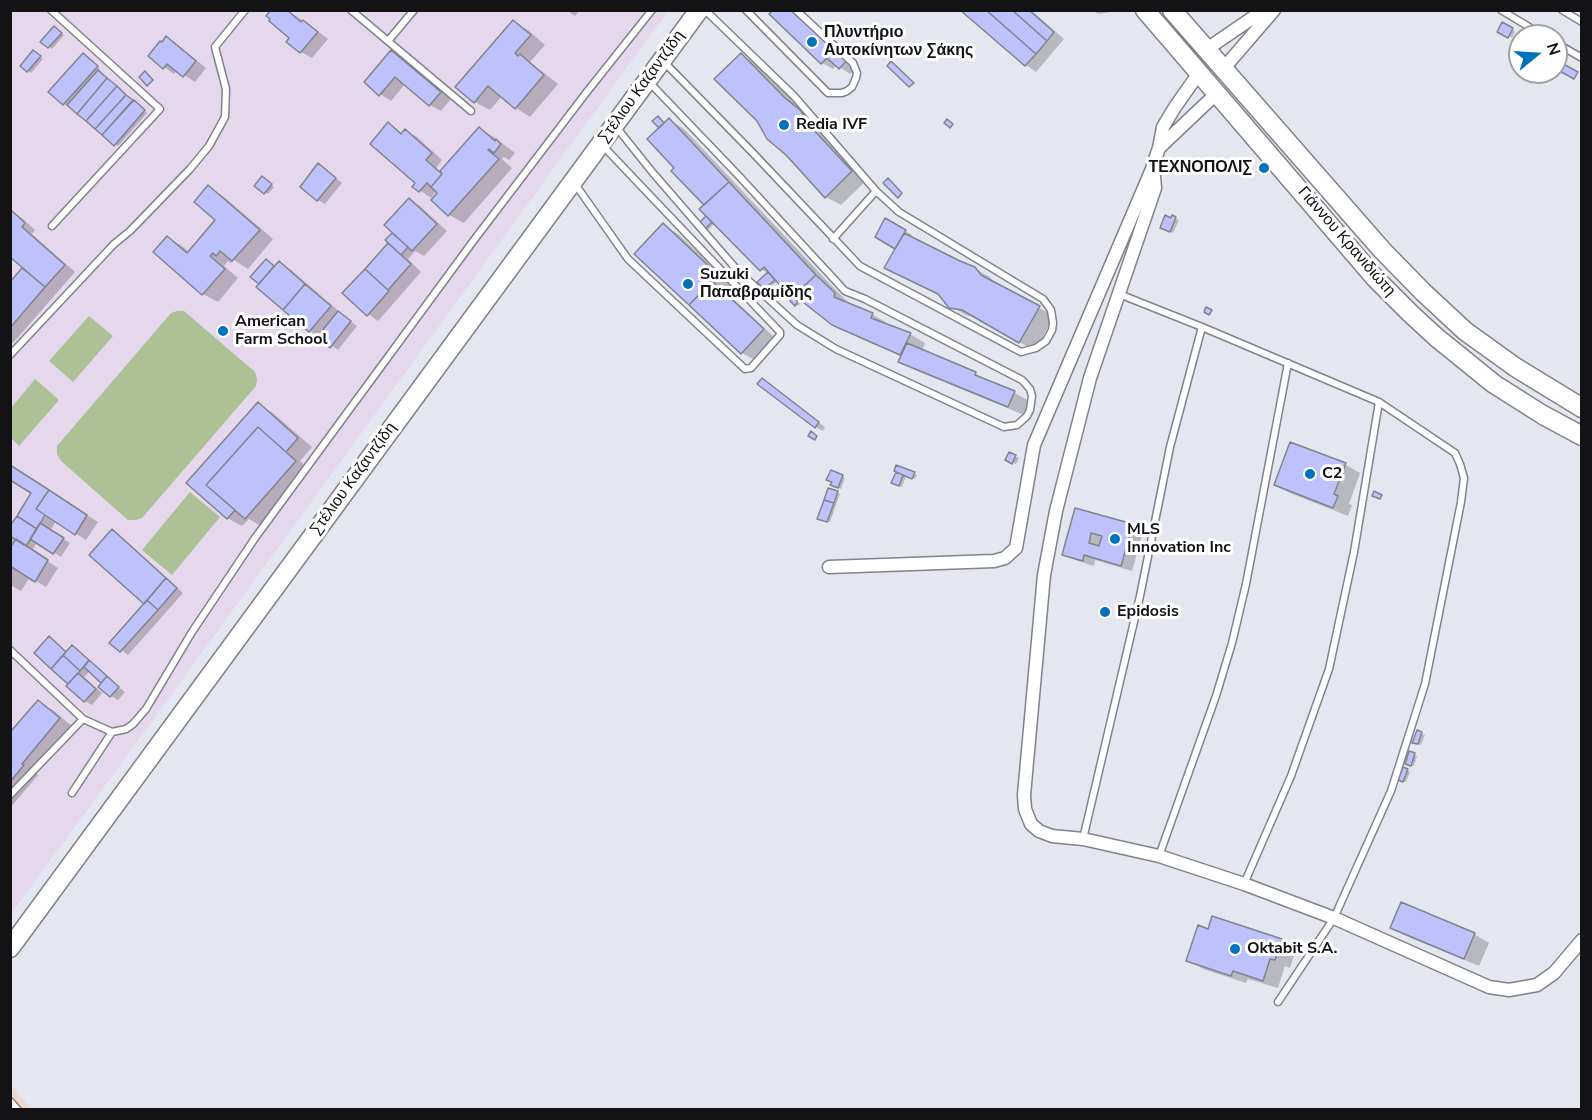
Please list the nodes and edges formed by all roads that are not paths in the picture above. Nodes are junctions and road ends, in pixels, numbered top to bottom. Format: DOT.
graph roads {
  1 [pos="51,10"];
  2 [pos="245,10"];
  3 [pos="351,10"];
  4 [pos="414,10"];
  5 [pos="652,10"];
  6 [pos="699,10"];
  7 [pos="705,10"];
  8 [pos="746,10"];
  9 [pos="796,10"];
  10 [pos="1145,10"];
  11 [pos="1172,10"];
  12 [pos="1264,10"];
  13 [pos="1274,10"];
  14 [pos="1501,10"];
  15 [pos="1562,10"];
  16 [pos="1581,22"];
  17 [pos="1524,24"];
  18 [pos="387,41"];
  19 [pos="1207,49"];
  20 [pos="1568,50"];
  21 [pos="1581,58"];
  22 [pos="662,60"];
  23 [pos="1224,68"];
  24 [pos="1199,73"];
  25 [pos="648,80"];
  26 [pos="1217,93"];
  27 [pos="471,111"];
  28 [pos="615,125"];
  29 [pos="601,144"];
  30 [pos="1159,148"];
  31 [pos="1154,165"];
  32 [pos="573,181"];
  33 [pos="876,191"];
  34 [pos="52,226"];
  35 [pos="833,239"];
  36 [pos="1119,294"];
  37 [pos="1202,327"];
  38 [pos="10,355"];
  39 [pos="1288,363"];
  40 [pos="1379,402"];
  41 [pos="1581,408"];
  42 [pos="1581,436"];
  43 [pos="829,567"];
  44 [pos="10,650"];
  45 [pos="83,718"];
  46 [pos="112,732"];
  47 [pos="72,793"];
  48 [pos="10,795"];
  49 [pos="1083,839"];
  50 [pos="1159,856"];
  51 [pos="1244,884"];
  52 [pos="1334,918"];
  53 [pos="1581,940"];
  54 [pos="10,948"];
  55 [pos="1278,1002"];
  56 [pos="10,1101"];
  57 [pos="18,1110"];
  1 -- 34 [label="lane"];
  2 -- 38 [label="lane"];
  3 -- 18 [label="lane"];
  4 -- 18 [label="lane"];
  5 -- 46 [label="lane"];
  6 -- 22 [label="street, Στέλιου Καζαντζίδη"];
  7 -- 33 [label="lane"];
  8 -- 9 [label="lane"];
  10 -- 24 [label="street, Γιάννου Κρανιδιώτη"];
  11 -- 19 [label="street, Γιάννου Κρανιδιώτη"];
  12 -- 19 [label="street"];
  13 -- 23 [label="street"];
  14 -- 17 [label="lane"];
  15 -- 16 [label="lane"];
  18 -- 27 [label="lane"];
  19 -- 23 [label="street, Γιάννου Κρανιδιώτη"];
  20 -- 21 [label="lane"];
  22 -- 25 [label="street, Στέλιου Καζαντζίδη"];
  22 -- 35 [label="lane"];
  23 -- 41 [label="street, Γιάννου Κρανιδιώτη"];
  24 -- 26 [label="street, Γιάννου Κρανιδιώτη"];
  24 -- 30 [label="street"];
  25 -- 28 [label="street, Στέλιου Καζαντζίδη"];
  25 -- 28 [label="lane"];
  26 -- 30 [label="street"];
  26 -- 42 [label="street, Γιάννου Κρανιδιώτη"];
  28 -- 29 [label="street, Στέλιου Καζαντζίδη"];
  29 -- 32 [label="street, Στέλιου Καζαντζίδη"];
  29 -- 32 [label="lane"];
  30 -- 31 [label="street"];
  31 -- 36 [label="street"];
  31 -- 43 [label="street"];
  32 -- 54 [label="street, Στέλιου Καζαντζίδη"];
  33 -- 35 [label="lane"];
  33 -- 35 [label="lane"];
  36 -- 37 [label="lane"];
  36 -- 49 [label="street"];
  37 -- 39 [label="lane"];
  37 -- 49 [label="lane"];
  39 -- 40 [label="lane"];
  39 -- 50 [label="lane"];
  40 -- 51 [label="lane"];
  40 -- 52 [label="lane"];
  44 -- 45 [label="lane"];
  45 -- 46 [label="lane"];
  45 -- 48 [label="lane"];
  46 -- 47 [label="lane"];
  49 -- 50 [label="street"];
  50 -- 51 [label="street"];
  51 -- 52 [label="street"];
  52 -- 53 [label="street"];
  52 -- 55 [label="lane"];
  56 -- 57 [label="lane"];
}
